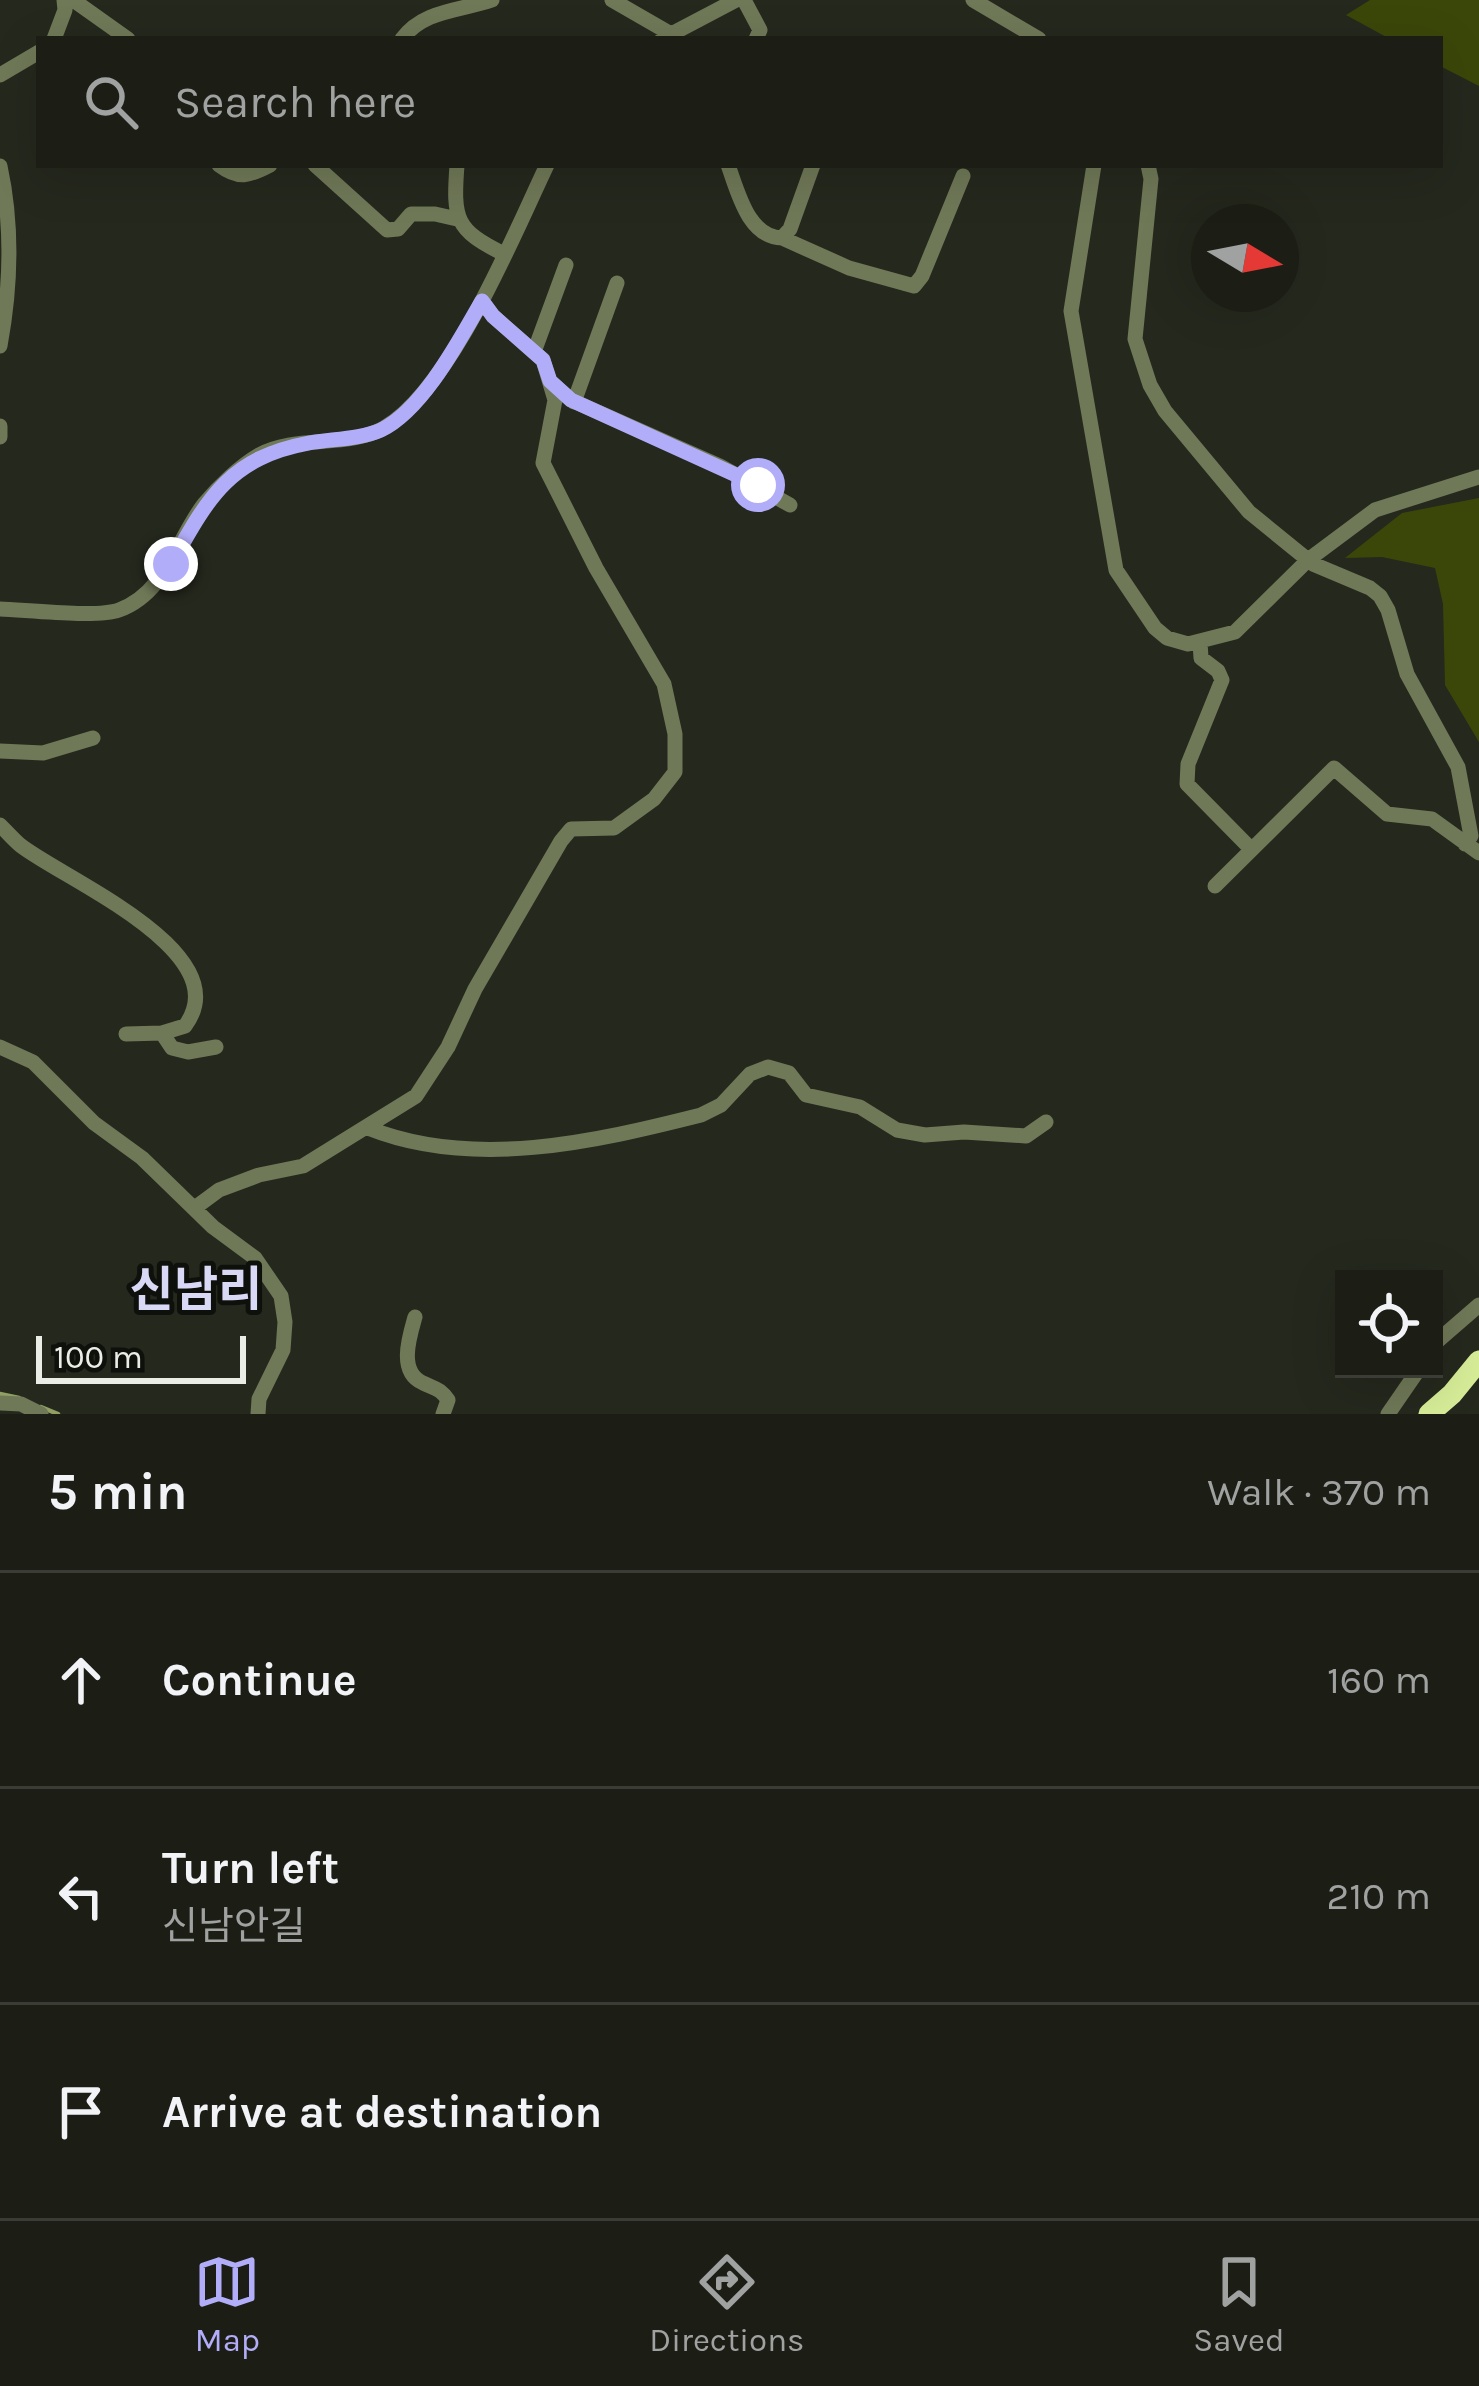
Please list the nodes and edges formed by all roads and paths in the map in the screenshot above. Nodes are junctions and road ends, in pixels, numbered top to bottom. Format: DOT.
graph roads {
  1 [pos="68,0"];
  2 [pos="492,0"];
  3 [pos="612,0"];
  4 [pos="740,0"];
  5 [pos="974,0"];
  6 [pos="56,36"];
  7 [pos="123,36"];
  8 [pos="404,36"];
  9 [pos="666,36"];
  10 [pos="757,36"];
  11 [pos="1034,36"];
  12 [pos="36,54"];
  13 [pos="0,75"];
  14 [pos="0,166"];
  15 [pos="223,168"];
  16 [pos="264,168"];
  17 [pos="318,168"];
  18 [pos="457,168"];
  19 [pos="546,168"];
  20 [pos="729,168"];
  21 [pos="812,168"];
  22 [pos="1094,168"];
  23 [pos="1149,168"];
  24 [pos="963,176"];
  25 [pos="457,219"];
  26 [pos="782,238"];
  27 [pos="504,254"];
  28 [pos="566,266"];
  29 [pos="617,283"];
  30 [pos="482,301"];
  31 [pos="0,346"];
  32 [pos="534,352"];
  33 [pos="550,381"];
  34 [pos="574,402"];
  35 [pos="0,426"];
  36 [pos="0,437"];
  37 [pos="1479,477"];
  38 [pos="790,505"];
  39 [pos="1308,560"];
  40 [pos="0,609"];
  41 [pos="1200,641"];
  42 [pos="93,738"];
  43 [pos="0,751"];
  44 [pos="0,825"];
  45 [pos="1251,849"];
  46 [pos="1472,849"];
  47 [pos="1215,886"];
  48 [pos="162,1033"];
  49 [pos="126,1034"];
  50 [pos="0,1047"];
  51 [pos="216,1047"];
  52 [pos="1046,1122"];
  53 [pos="368,1128"];
  54 [pos="196,1207"];
  55 [pos="1479,1305"];
  56 [pos="415,1317"];
  57 [pos="1443,1336"];
  58 [pos="1479,1361"];
  59 [pos="1413,1378"];
  60 [pos="0,1402"];
  61 [pos="41,1414"];
  62 [pos="258,1414"];
  63 [pos="443,1414"];
  64 [pos="1388,1414"];
  65 [pos="1429,1414"];
  1 -- 6 [label="street"];
  1 -- 7 [label="street"];
  2 -- 8 [label="street"];
  3 -- 9 [label="street"];
  4 -- 9 [label="street"];
  4 -- 10 [label="street"];
  5 -- 11 [label="street"];
  12 -- 13 [label="street"];
  14 -- 31 [label="street"];
  15 -- 16 [label="street"];
  17 -- 25 [label="street"];
  18 -- 25 [label="street"];
  19 -- 27 [label="street"];
  20 -- 26 [label="street"];
  21 -- 26 [label="street"];
  22 -- 41 [label="street"];
  23 -- 39 [label="street"];
  24 -- 26 [label="street"];
  25 -- 27 [label="street"];
  27 -- 30 [label="street"];
  28 -- 32 [label="street"];
  29 -- 34 [label="street"];
  30 -- 32 [label="street"];
  30 -- 40 [label="street"];
  32 -- 33 [label="street"];
  33 -- 34 [label="street"];
  33 -- 53 [label="street"];
  34 -- 38 [label="street"];
  35 -- 36 [label="street"];
  37 -- 39 [label="street"];
  39 -- 41 [label="street"];
  39 -- 46 [label="street"];
  41 -- 45 [label="street"];
  42 -- 43 [label="street"];
  44 -- 48 [label="street"];
  45 -- 46 [label="street"];
  45 -- 47 [label="street"];
  48 -- 49 [label="street"];
  48 -- 51 [label="street"];
  50 -- 54 [label="street"];
  52 -- 53 [label="street"];
  53 -- 54 [label="street"];
  54 -- 62 [label="street"];
  55 -- 57 [label="street"];
  56 -- 63 [label="street"];
  58 -- 65 [label="highway"];
  59 -- 64 [label="street"];
  60 -- 61 [label="street"];
}
